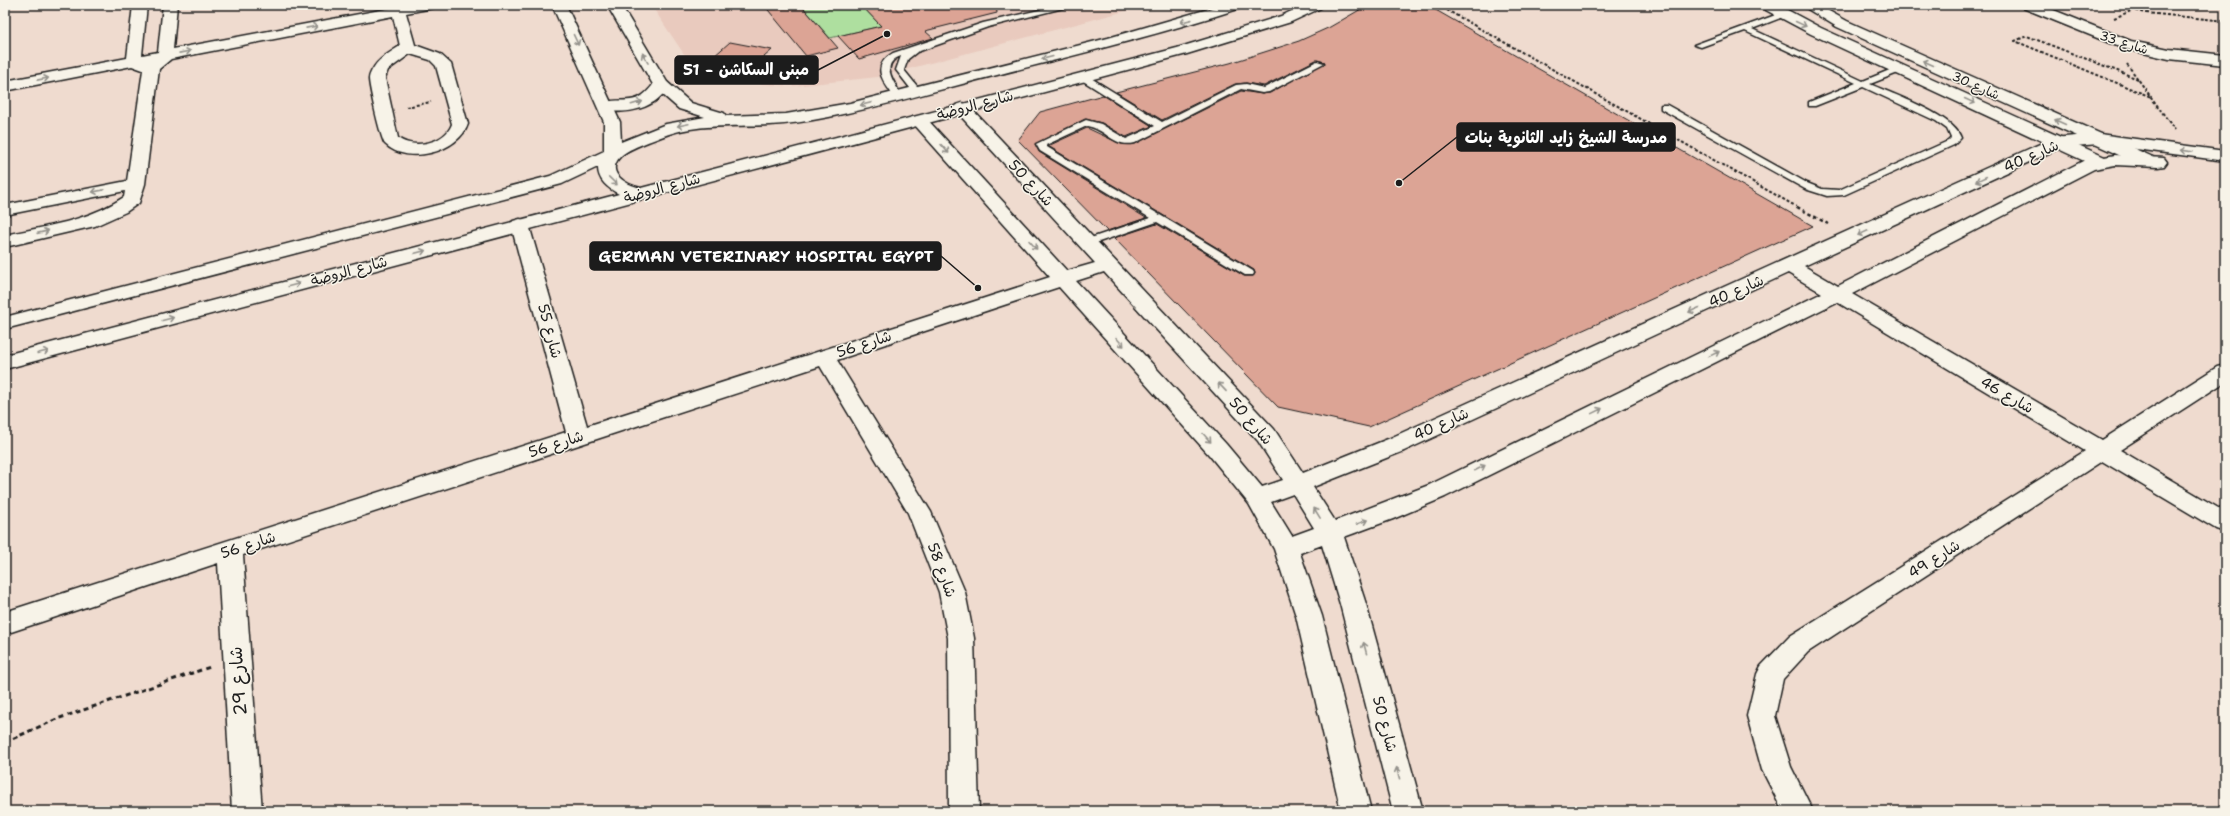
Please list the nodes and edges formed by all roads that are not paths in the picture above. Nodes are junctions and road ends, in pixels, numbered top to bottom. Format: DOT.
graph roads {
  1 [pos="140,5"];
  2 [pos="170,5"];
  3 [pos="369,5"];
  4 [pos="428,5"];
  5 [pos="560,5"];
  6 [pos="614,5"];
  7 [pos="1071,5"];
  8 [pos="1236,5"];
  9 [pos="1316,5"];
  10 [pos="1767,5"];
  11 [pos="1808,5"];
  12 [pos="2028,5"];
  13 [pos="398,8"];
  14 [pos="1784,15"];
  15 [pos="1746,29"];
  16 [pos="1140,33"];
  17 [pos="1698,45"];
  18 [pos="408,48"];
  19 [pos="166,50"];
  20 [pos="914,50"];
  21 [pos="1182,51"];
  22 [pos="1067,53"];
  23 [pos="134,56"];
  24 [pos="2225,60"];
  25 [pos="1320,63"];
  26 [pos="151,68"];
  27 [pos="1115,68"];
  28 [pos="1900,70"];
  29 [pos="5,74"];
  30 [pos="1083,77"];
  31 [pos="1864,84"];
  32 [pos="661,85"];
  33 [pos="5,86"];
  34 [pos="917,91"];
  35 [pos="898,96"];
  36 [pos="1812,104"];
  37 [pos="606,106"];
  38 [pos="1664,107"];
  39 [pos="962,108"];
  40 [pos="742,119"];
  41 [pos="919,120"];
  42 [pos="1162,126"];
  43 [pos="2099,139"];
  44 [pos="2059,142"];
  45 [pos="777,146"];
  46 [pos="613,154"];
  47 [pos="2225,156"];
  48 [pos="2147,161"];
  49 [pos="2101,162"];
  50 [pos="2225,170"];
  51 [pos="136,184"];
  52 [pos="642,194"];
  53 [pos="5,210"];
  54 [pos="1158,218"];
  55 [pos="520,225"];
  56 [pos="5,241"];
  57 [pos="1086,243"];
  58 [pos="1107,265"];
  59 [pos="1790,266"];
  60 [pos="1249,274"];
  61 [pos="1063,279"];
  62 [pos="1837,294"];
  63 [pos="5,323"];
  64 [pos="825,357"];
  65 [pos="5,362"];
  66 [pos="2225,372"];
  67 [pos="579,437"];
  68 [pos="2103,451"];
  69 [pos="1299,484"];
  70 [pos="1257,498"];
  71 [pos="2225,523"];
  72 [pos="1331,534"];
  73 [pos="1286,548"];
  74 [pos="230,551"];
  75 [pos="5,623"];
  76 [pos="247,811"];
  77 [pos="964,811"];
  78 [pos="1356,811"];
  79 [pos="1408,811"];
  80 [pos="1798,811"];
  1 -- 23 [label="street"];
  2 -- 19 [label="street"];
  3 -- 19 [label="street"];
  4 -- 13 [label="street"];
  5 -- 37 [label="street, one-way"];
  32 -- 6 [label="street, one-way"];
  7 -- 20 [label="lane"];
  8 -- 16 [label="street, شارع الروضة, one-way"];
  9 -- 21 [label="street, شارع الروضة"];
  10 -- 14 [label="street, شارع 30"];
  43 -- 11 [label="street, شارع 30, one-way"];
  12 -- 24 [label="street, شارع 33"];
  13 -- 18 [label="street"];
  19 -- 13 [label="street, one-way"];
  14 -- 15 [label="lane"];
  14 -- 28 [label="street, شارع 30, one-way"];
  15 -- 17 [label="lane"];
  15 -- 31 [label="lane"];
  16 -- 21 [label="street"];
  16 -- 22 [label="street, شارع الروضة"];
  18 -- 18 [label="street"];
  19 -- 23 [label="street"];
  19 -- 26 [label="street"];
  20 -- 34 [label="lane"];
  20 -- 35 [label="lane"];
  21 -- 27 [label="street, شارع الروضة"];
  22 -- 27 [label="street"];
  22 -- 34 [label="street, شارع الروضة, one-way"];
  23 -- 26 [label="street"];
  23 -- 29 [label="street"];
  33 -- 23 [label="street, one-way"];
  25 -- 42 [label="lane"];
  26 -- 51 [label="street"];
  27 -- 30 [label="street, شارع الروضة"];
  28 -- 31 [label="lane"];
  28 -- 44 [label="street, شارع 30, one-way"];
  30 -- 39 [label="street, شارع الروضة"];
  30 -- 42 [label="lane"];
  31 -- 36 [label="lane"];
  31 -- 38 [label="lane"];
  37 -- 32 [label="street, one-way"];
  32 -- 40 [label="street"];
  34 -- 35 [label="street, شارع الروضة"];
  35 -- 40 [label="street, شارع الروضة, one-way"];
  37 -- 46 [label="street"];
  39 -- 41 [label="street, شارع الروضة"];
  39 -- 57 [label="street, شارع 50"];
  40 -- 45 [label="street"];
  40 -- 46 [label="street, شارع الروضة, one-way"];
  41 -- 45 [label="street, شارع الروضة"];
  41 -- 61 [label="street, one-way"];
  42 -- 54 [label="lane"];
  43 -- 44 [label="street, شارع 40"];
  47 -- 43 [label="street, شارع 40, one-way"];
  43 -- 48 [label="street, شارع 30"];
  44 -- 49 [label="street, شارع 30"];
  44 -- 59 [label="street, شارع 40, one-way"];
  45 -- 52 [label="street, شارع الروضة"];
  46 -- 52 [label="street, one-way"];
  46 -- 63 [label="street, شارع الروضة"];
  48 -- 49 [label="street"];
  48 -- 50 [label="street"];
  49 -- 62 [label="street"];
  51 -- 53 [label="street, one-way"];
  56 -- 51 [label="street, one-way"];
  52 -- 55 [label="street, شارع الروضة"];
  54 -- 57 [label="lane"];
  54 -- 60 [label="lane"];
  65 -- 55 [label="street, شارع الروضة, one-way"];
  55 -- 67 [label="street, شارع 55"];
  57 -- 58 [label="street, شارع 50"];
  58 -- 61 [label="street, شارع 56"];
  69 -- 58 [label="street, شارع 50, one-way"];
  59 -- 62 [label="street, شارع 46"];
  59 -- 69 [label="street, شارع 40, one-way"];
  61 -- 64 [label="street, شارع 56"];
  61 -- 70 [label="street, one-way"];
  62 -- 68 [label="street, شارع 46"];
  72 -- 62 [label="street, one-way"];
  64 -- 67 [label="street, شارع 56"];
  64 -- 77 [label="street, شارع 58"];
  66 -- 68 [label="street, شارع 49"];
  67 -- 74 [label="street, شارع 56"];
  68 -- 71 [label="street, شارع 46"];
  68 -- 80 [label="street, شارع 49"];
  69 -- 70 [label="street, شارع 40"];
  72 -- 69 [label="street, شارع 50, one-way"];
  70 -- 73 [label="street"];
  72 -- 73 [label="street"];
  79 -- 72 [label="street, شارع 50, one-way"];
  73 -- 78 [label="street"];
  74 -- 75 [label="street, شارع 56"];
  74 -- 76 [label="street, شارع 29"];
}
